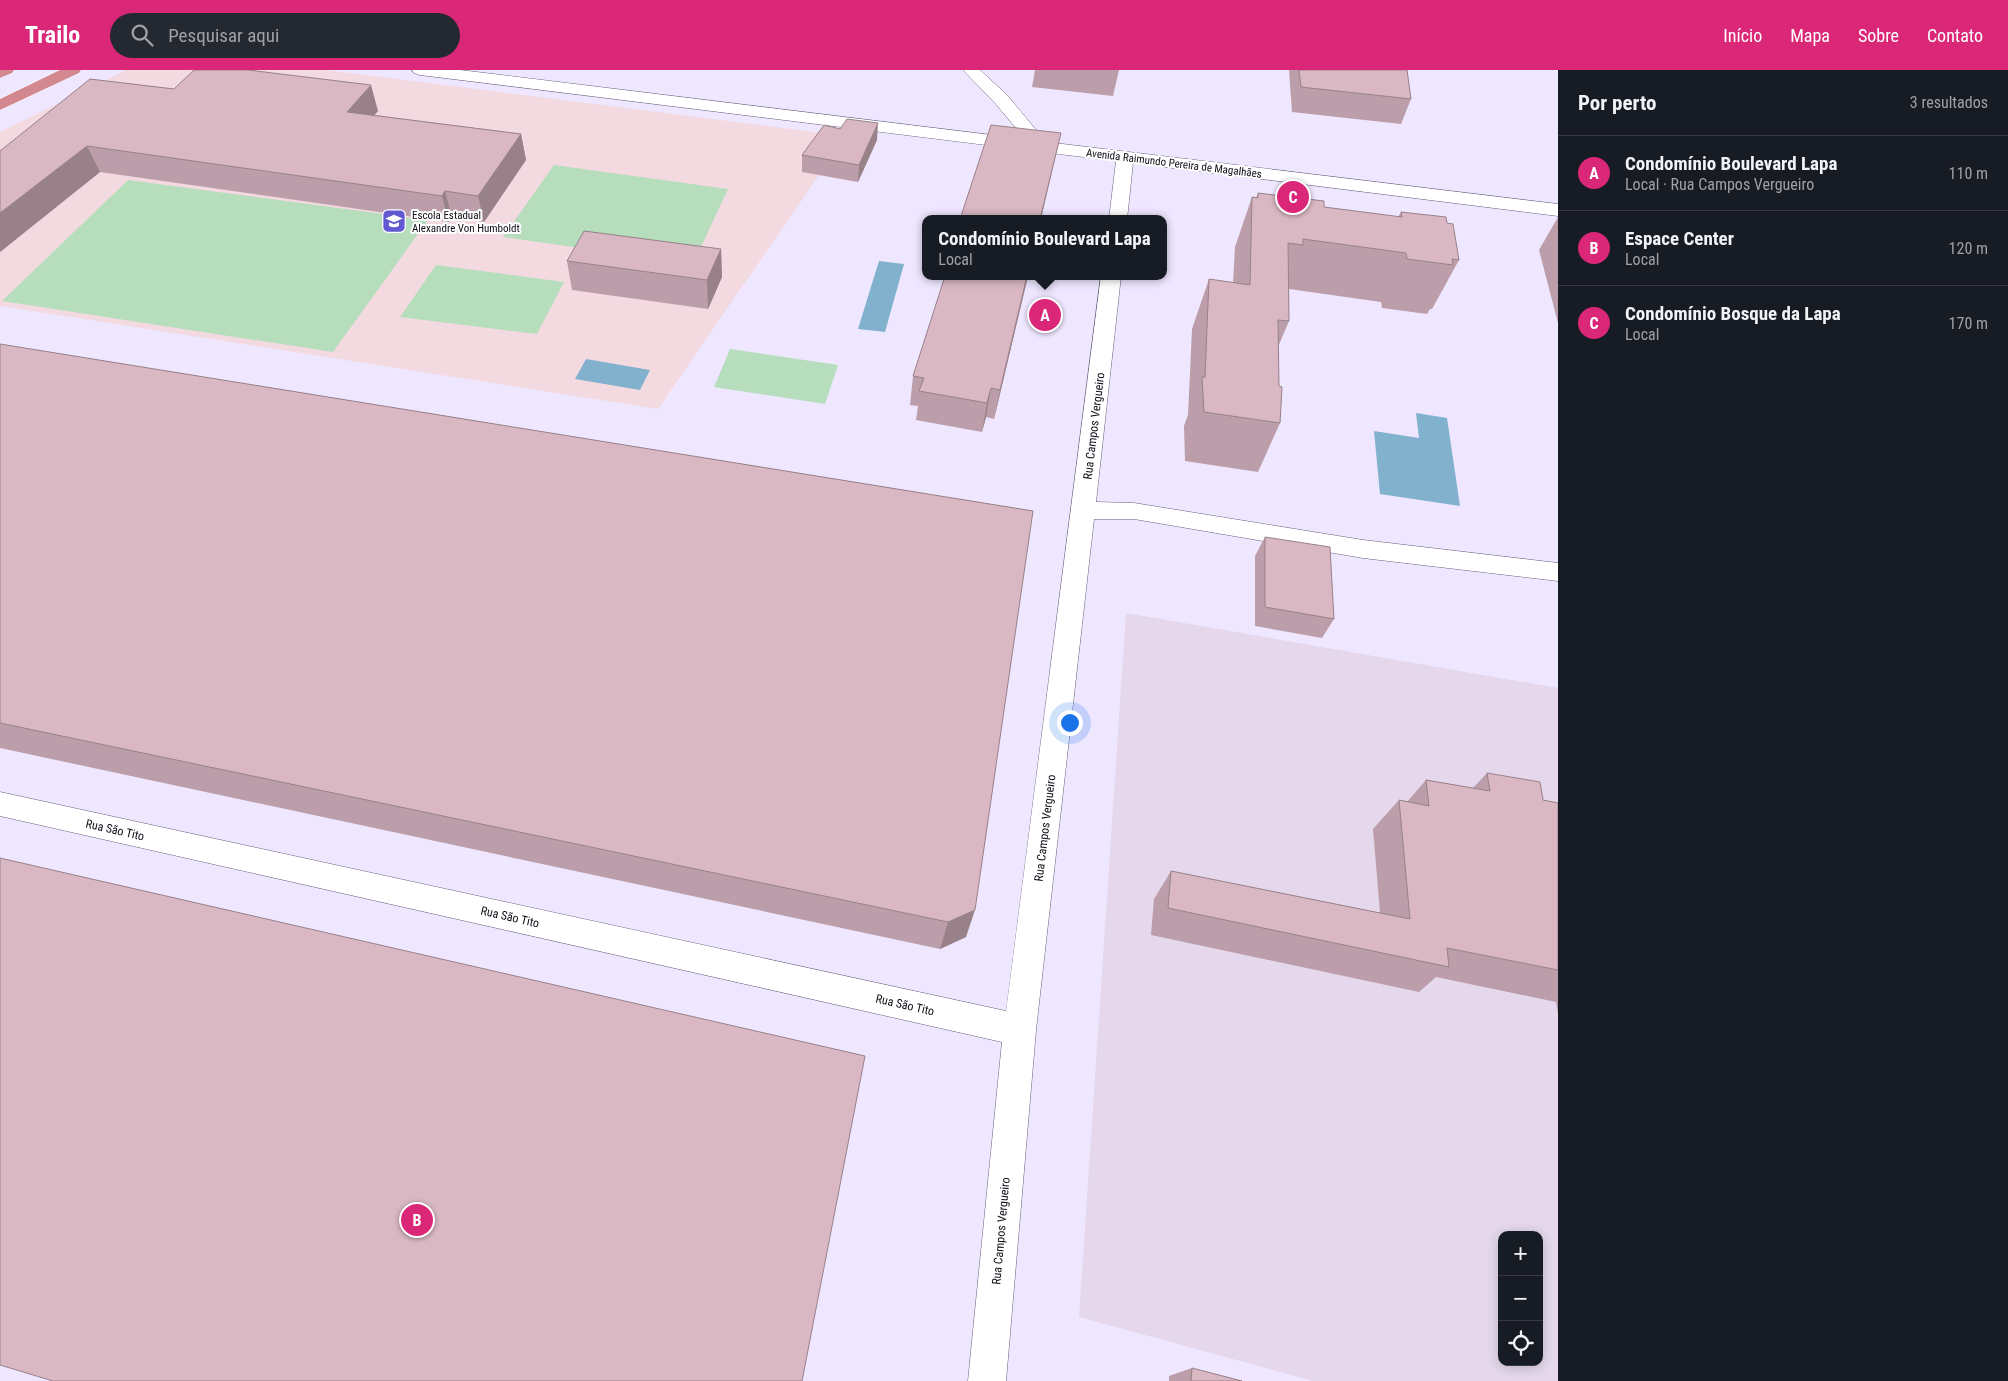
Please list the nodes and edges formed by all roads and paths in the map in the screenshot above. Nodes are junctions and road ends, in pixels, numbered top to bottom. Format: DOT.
graph roads {
  1 [pos="6,70"];
  2 [pos="73,70"];
  3 [pos="420,70"];
  4 [pos="971,70"];
  5 [pos="0,73"];
  6 [pos="0,105"];
  7 [pos="1039,146"];
  8 [pos="1125,157"];
  9 [pos="1558,210"];
  10 [pos="1118,215"];
  11 [pos="1111,280"];
  12 [pos="1084,510"];
  13 [pos="1558,572"];
  14 [pos="0,804"];
  15 [pos="1020,1030"];
  16 [pos="987,1381"];
  1 -- 5 [label="highway"];
  2 -- 6 [label="highway"];
  3 -- 7 [label="street, Avenida Raimundo Pereira de Magalhães"];
  4 -- 7 [label="street"];
  7 -- 8 [label="street, Avenida Raimundo Pereira de Magalhães"];
  8 -- 9 [label="street, Avenida Raimundo Pereira de Magalhães"];
  8 -- 10 [label="street"];
  11 -- 12 [label="street, Rua Campos Vergueiro"];
  12 -- 13 [label="street"];
  12 -- 15 [label="street, Rua Campos Vergueiro"];
  14 -- 15 [label="street, Rua São Tito"];
  15 -- 16 [label="street, Rua Campos Vergueiro"];
}
